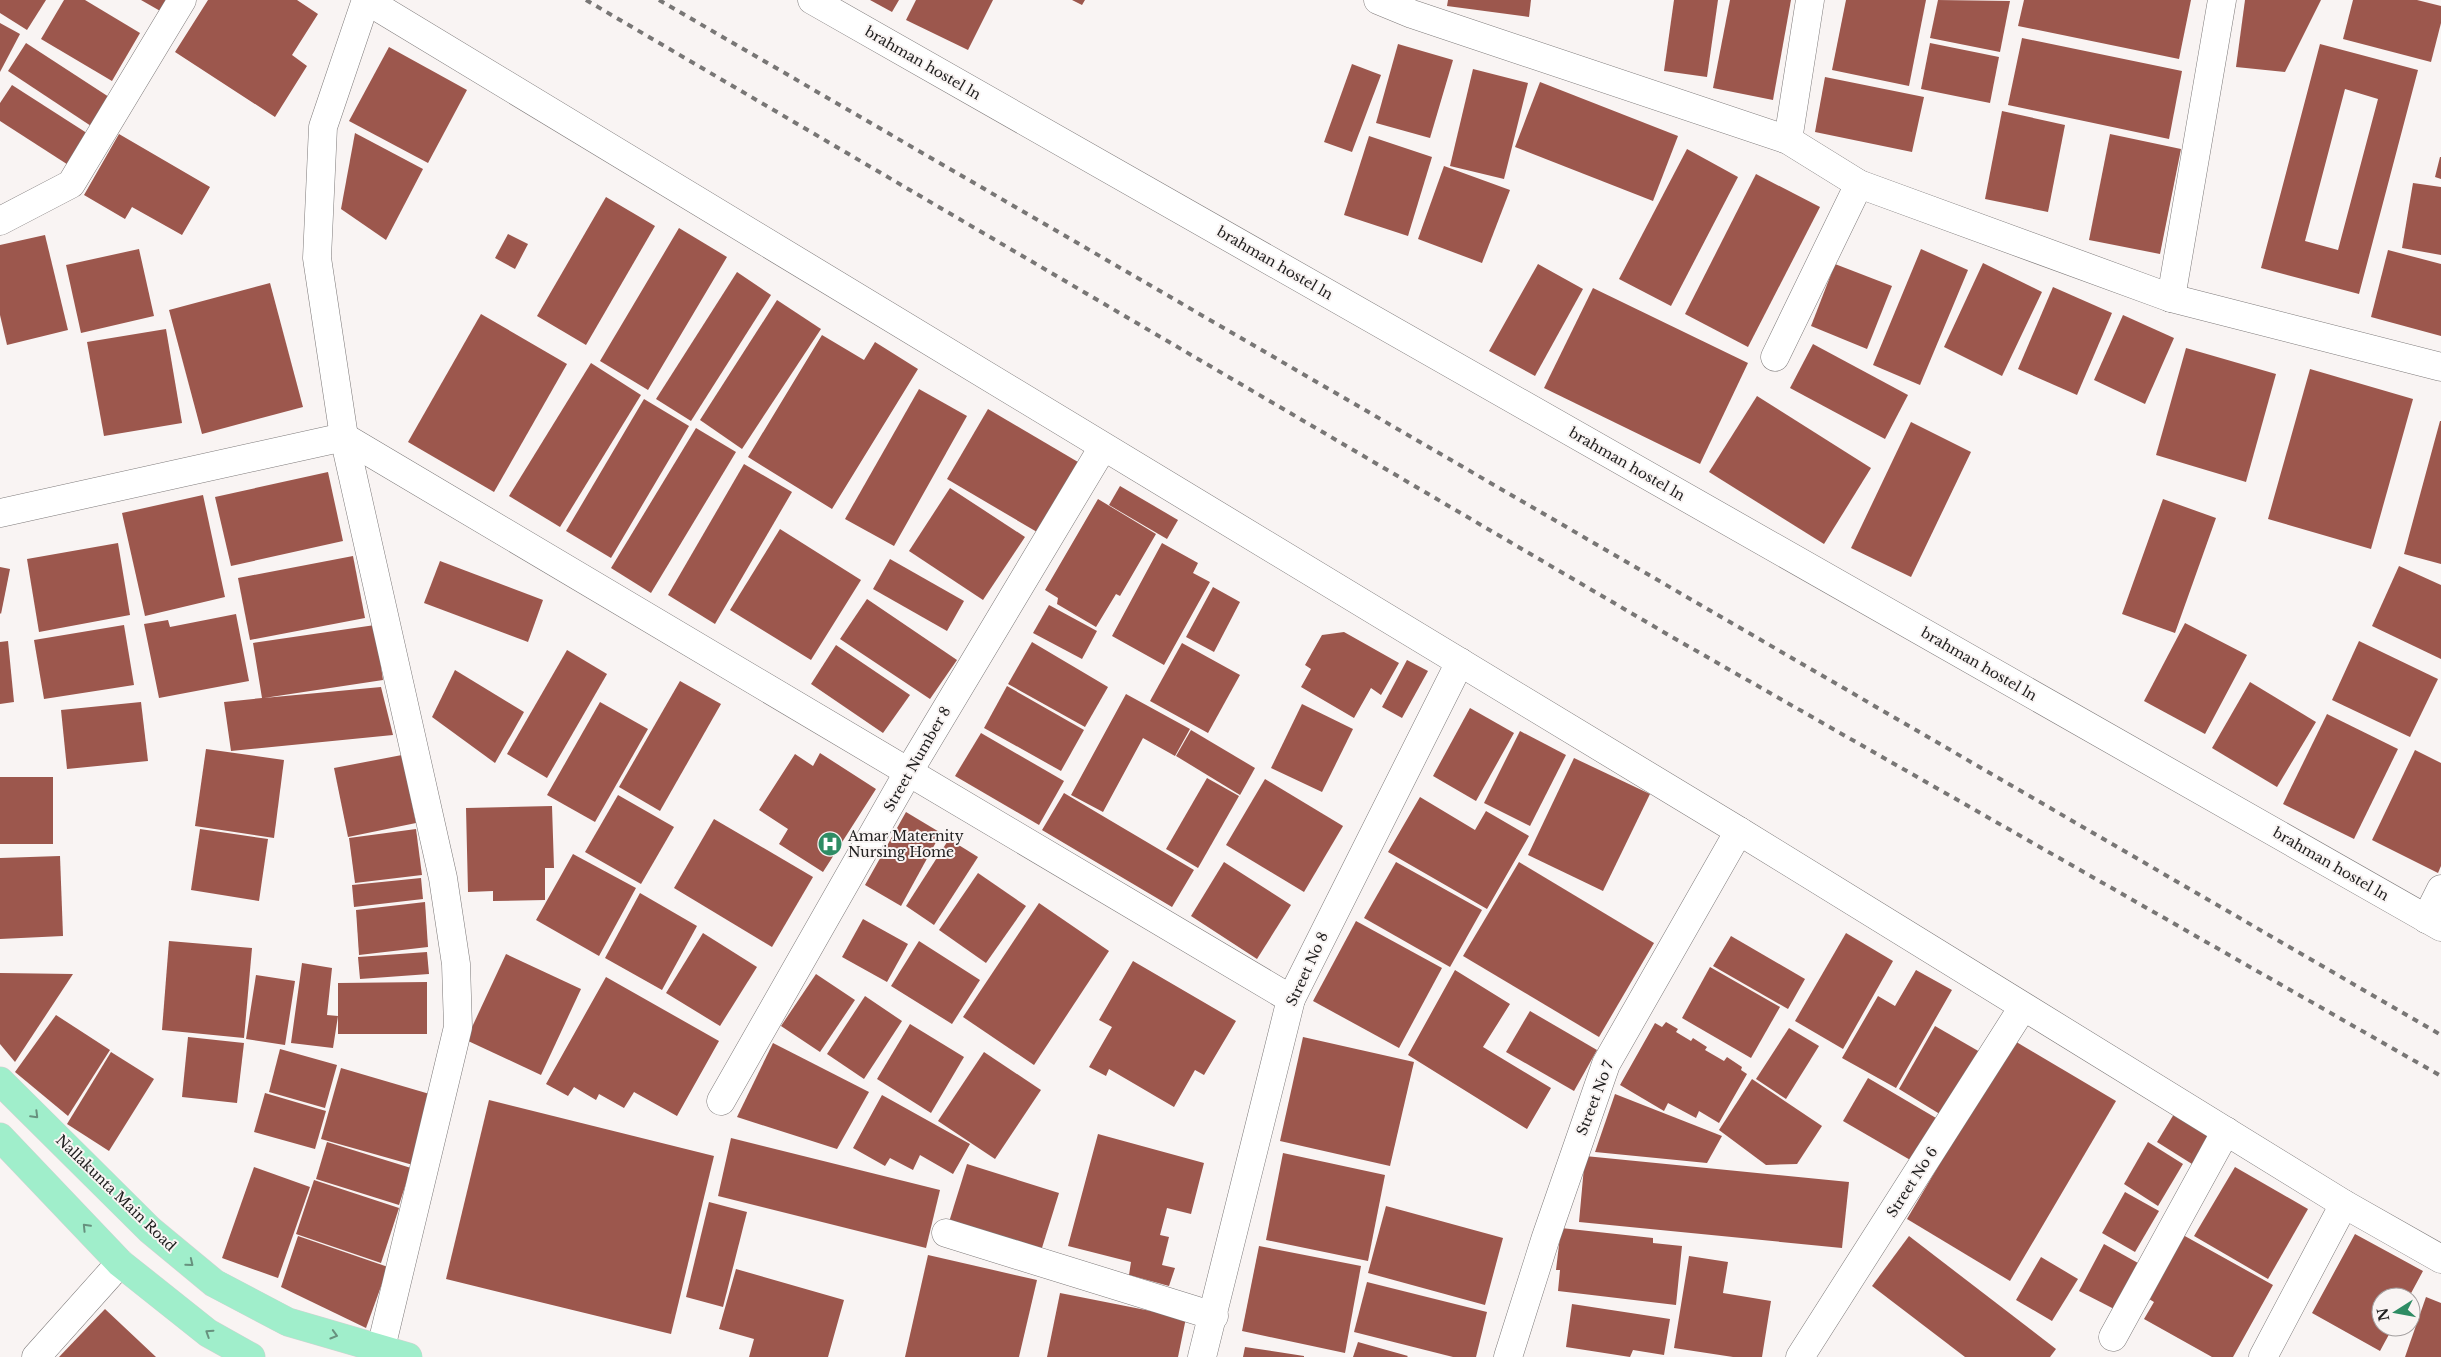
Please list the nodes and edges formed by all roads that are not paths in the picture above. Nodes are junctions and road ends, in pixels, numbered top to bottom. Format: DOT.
graph roads {
  1 [pos="182,0"];
  2 [pos="366,0"];
  3 [pos="812,0"];
  4 [pos="1378,0"];
  5 [pos="1810,0"];
  6 [pos="2222,0"];
  7 [pos="1413,7"];
  8 [pos="1788,140"];
  9 [pos="1859,184"];
  10 [pos="0,221"];
  11 [pos="2171,298"];
  12 [pos="1775,357"];
  13 [pos="2441,367"];
  14 [pos="344,437"];
  15 [pos="1103,447"];
  16 [pos="0,513"];
  17 [pos="1460,662"];
  18 [pos="909,771"];
  19 [pos="1739,831"];
  20 [pos="2441,889"];
  21 [pos="2434,923"];
  22 [pos="1291,999"];
  23 [pos="2023,1007"];
  24 [pos="0,1081"];
  25 [pos="721,1101"];
  26 [pos="2226,1131"];
  27 [pos="0,1137"];
  28 [pos="2344,1204"];
  29 [pos="946,1233"];
  30 [pos="2441,1258"];
  31 [pos="120,1263"];
  32 [pos="1214,1316"];
  33 [pos="2113,1337"];
  34 [pos="382,1348"];
  35 [pos="36,1357"];
  36 [pos="252,1357"];
  37 [pos="408,1357"];
  38 [pos="1202,1357"];
  39 [pos="1508,1357"];
  40 [pos="1800,1357"];
  41 [pos="2263,1357"];
  1 -- 10 [label="street"];
  2 -- 14 [label="street"];
  2 -- 15 [label="street"];
  3 -- 21 [label="street, brahman hostel ln"];
  4 -- 7 [label="street"];
  5 -- 8 [label="street"];
  6 -- 11 [label="street"];
  7 -- 8 [label="street"];
  8 -- 9 [label="street"];
  9 -- 11 [label="street"];
  9 -- 12 [label="street"];
  11 -- 13 [label="street"];
  14 -- 16 [label="street"];
  14 -- 18 [label="street"];
  14 -- 34 [label="street"];
  15 -- 17 [label="street"];
  15 -- 18 [label="street, Street Number 8"];
  17 -- 19 [label="street"];
  17 -- 22 [label="street, Street No 8"];
  18 -- 22 [label="street"];
  18 -- 25 [label="street, Street Number 8"];
  19 -- 23 [label="street"];
  19 -- 39 [label="street, Street No 7"];
  20 -- 21 [label="street"];
  22 -- 32 [label="street, Street No 8"];
  23 -- 26 [label="street"];
  23 -- 40 [label="street, Street No 6"];
  24 -- 34 [label="main road, Nallakunta Main Road, one-way"];
  26 -- 28 [label="street"];
  26 -- 33 [label="street"];
  31 -- 27 [label="main road, one-way"];
  28 -- 30 [label="street"];
  28 -- 41 [label="street"];
  29 -- 32 [label="street"];
  31 -- 35 [label="street"];
  36 -- 31 [label="main road, one-way"];
  32 -- 38 [label="street, Street No 8"];
  34 -- 37 [label="main road, Nallakunta Main Road"];
}
